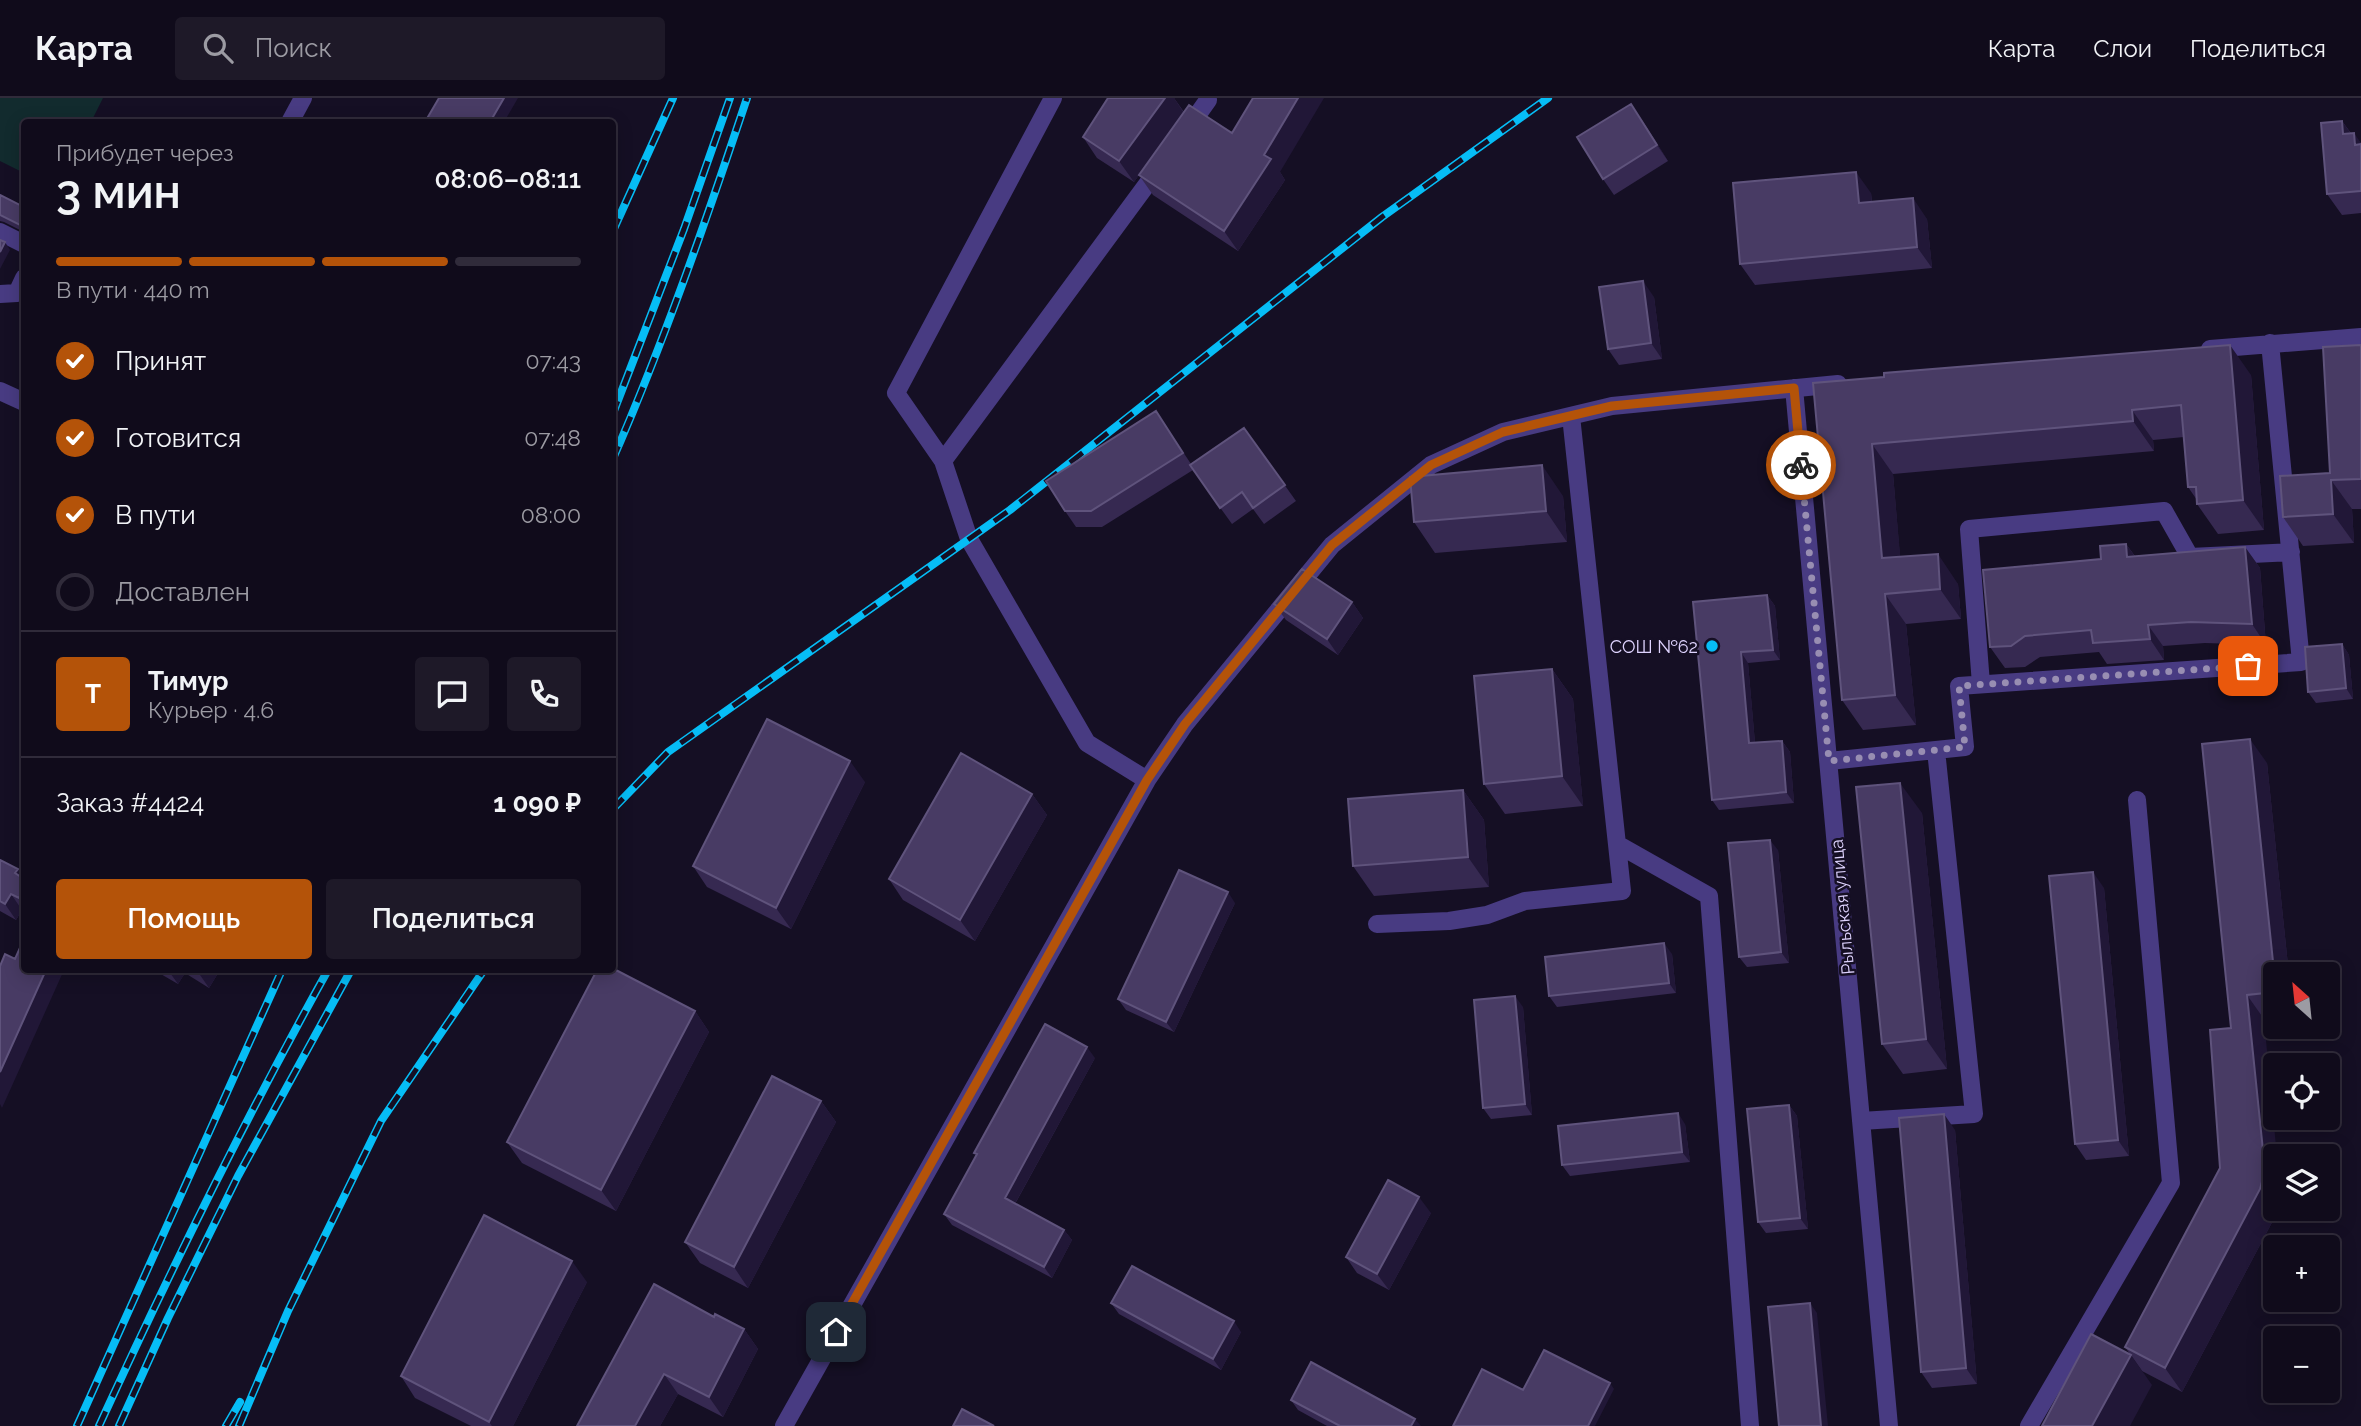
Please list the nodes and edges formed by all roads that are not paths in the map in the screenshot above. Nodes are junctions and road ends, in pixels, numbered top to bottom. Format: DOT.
graph roads {
  1 [pos="303,98"];
  2 [pos="1053,98"];
  3 [pos="1208,100"];
  4 [pos="292,119"];
  5 [pos="0,232"];
  6 [pos="21,242"];
  7 [pos="21,284"];
  8 [pos="0,294"];
  9 [pos="2361,337"];
  10 [pos="2270,344"];
  11 [pos="2189,351"];
  12 [pos="1849,383"];
  13 [pos="1794,388"];
  14 [pos="0,391"];
  15 [pos="21,401"];
  16 [pos="1571,416"];
  17 [pos="943,461"];
  18 [pos="2291,552"];
  19 [pos="1981,684"];
  20 [pos="1936,750"];
  21 [pos="1829,761"];
  22 [pos="1147,780"];
  23 [pos="2137,800"];
  24 [pos="1617,844"];
  25 [pos="1377,924"];
  26 [pos="1861,1121"];
  27 [pos="784,1426"];
  28 [pos="1750,1426"];
  29 [pos="1889,1426"];
  30 [pos="2029,1426"];
  1 -- 4 [label="street"];
  2 -- 17 [label="street"];
  3 -- 17 [label="street"];
  5 -- 6 [label="street"];
  7 -- 8 [label="street"];
  9 -- 10 [label="street"];
  10 -- 11 [label="street"];
  10 -- 18 [label="street"];
  12 -- 13 [label="street"];
  13 -- 16 [label="street"];
  13 -- 21 [label="street, Рыльская улица"];
  14 -- 15 [label="street"];
  16 -- 22 [label="street"];
  16 -- 24 [label="street"];
  17 -- 22 [label="street"];
  18 -- 19 [label="street"];
  18 -- 19 [label="street"];
  19 -- 20 [label="street"];
  20 -- 21 [label="street"];
  20 -- 26 [label="street"];
  21 -- 26 [label="street, Рыльская улица"];
  22 -- 27 [label="street"];
  23 -- 30 [label="street"];
  24 -- 25 [label="street"];
  24 -- 28 [label="street"];
  26 -- 29 [label="street, Рыльская улица"];
}
